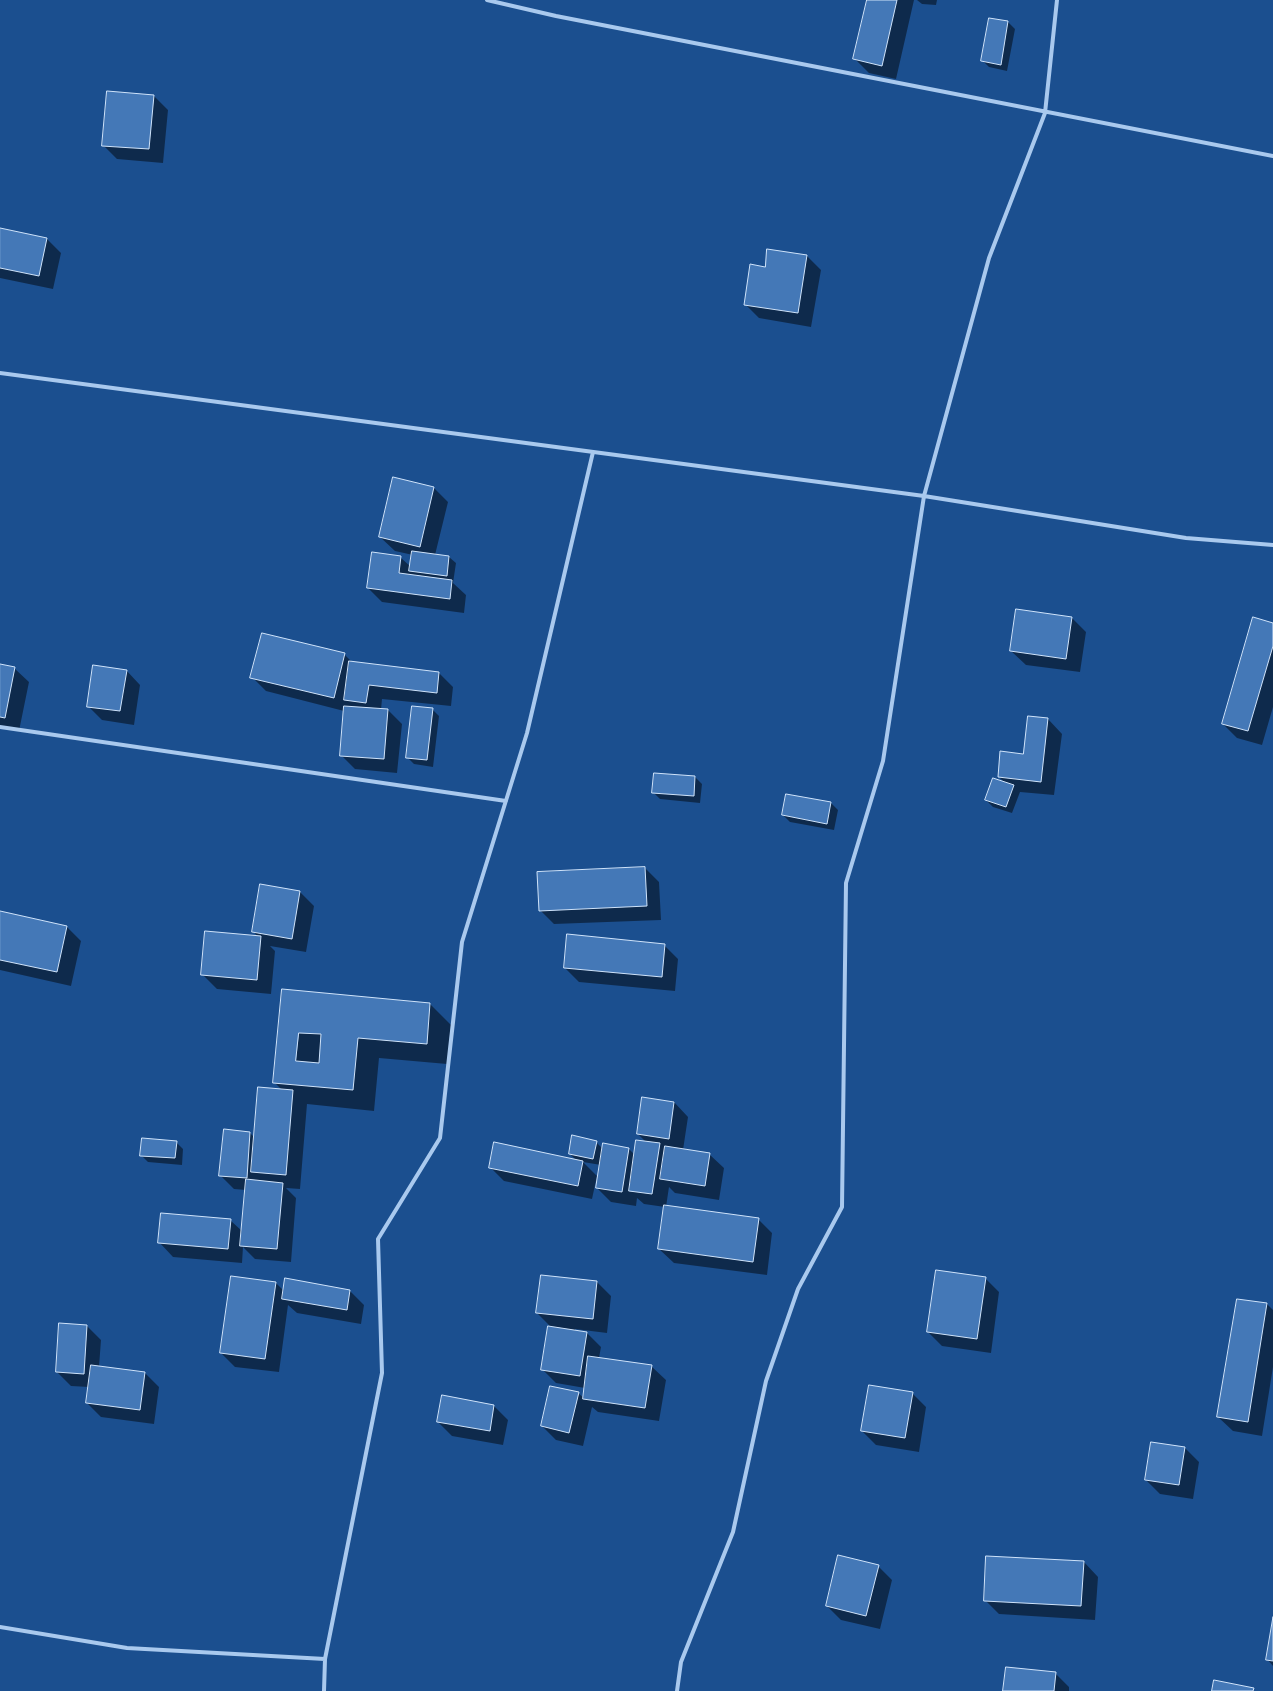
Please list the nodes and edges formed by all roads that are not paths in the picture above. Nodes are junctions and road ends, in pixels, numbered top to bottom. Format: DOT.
graph roads {
  1 [pos="486,0"];
  2 [pos="1057,0"];
  3 [pos="1045,113"];
  4 [pos="1273,156"];
  5 [pos="0,373"];
  6 [pos="593,452"];
  7 [pos="924,496"];
  8 [pos="1273,545"];
  9 [pos="0,727"];
  10 [pos="506,801"];
  11 [pos="0,1627"];
  12 [pos="325,1659"];
  13 [pos="324,1691"];
  14 [pos="677,1691"];
  1 -- 3 [label="street"];
  2 -- 3 [label="street"];
  3 -- 4 [label="street"];
  3 -- 7 [label="street"];
  5 -- 6 [label="street"];
  6 -- 7 [label="street"];
  6 -- 10 [label="street"];
  7 -- 8 [label="street"];
  7 -- 14 [label="street"];
  9 -- 10 [label="street"];
  10 -- 12 [label="street"];
  11 -- 12 [label="street"];
  12 -- 13 [label="street"];
}
